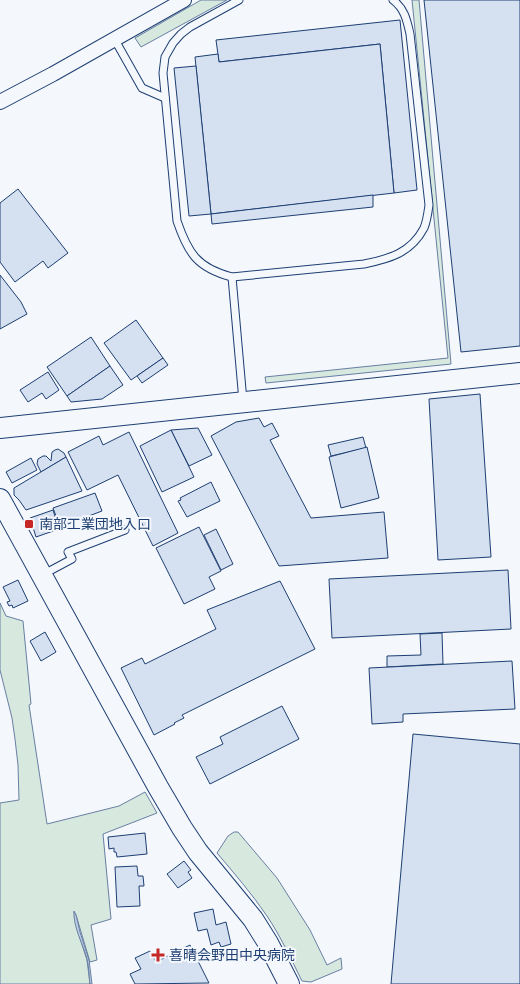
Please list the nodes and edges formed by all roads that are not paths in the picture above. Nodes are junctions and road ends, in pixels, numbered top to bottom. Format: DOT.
graph roads {
  1 [pos="184,0"];
  2 [pos="240,0"];
  3 [pos="393,0"];
  4 [pos="114,40"];
  5 [pos="165,98"];
  6 [pos="0,102"];
  7 [pos="232,277"];
  8 [pos="520,373"];
  9 [pos="243,402"];
  10 [pos="0,428"];
  11 [pos="0,499"];
  12 [pos="126,530"];
  13 [pos="42,576"];
  14 [pos="289,984"];
  1 -- 4 [label="street"];
  2 -- 5 [label="lane"];
  3 -- 7 [label="lane"];
  4 -- 5 [label="lane"];
  4 -- 6 [label="street"];
  5 -- 7 [label="lane"];
  7 -- 9 [label="lane"];
  8 -- 9 [label="street"];
  9 -- 10 [label="street"];
  11 -- 13 [label="street"];
  12 -- 13 [label="lane"];
  13 -- 14 [label="street"];
}
